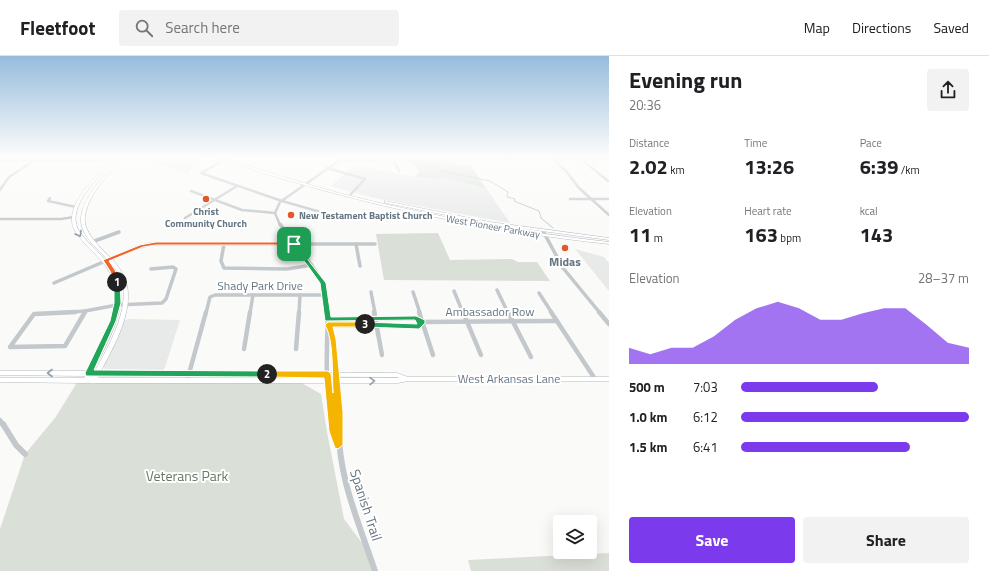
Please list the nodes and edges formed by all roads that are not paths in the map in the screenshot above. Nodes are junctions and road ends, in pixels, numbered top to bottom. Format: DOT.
graph roads {
  1 [pos="6,181"];
  2 [pos="96,181"];
  3 [pos="104,181"];
  4 [pos="225,181"];
  5 [pos="300,181"];
  6 [pos="310,181"];
  7 [pos="363,181"];
  8 [pos="574,181"];
  9 [pos="307,183"];
  10 [pos="237,186"];
  11 [pos="0,190"];
  12 [pos="191,191"];
  13 [pos="351,194"];
  14 [pos="50,198"];
  15 [pos="570,199"];
  16 [pos="591,199"];
  17 [pos="609,199"];
  18 [pos="214,200"];
  19 [pos="282,201"];
  20 [pos="76,207"];
  21 [pos="74,212"];
  22 [pos="275,213"];
  23 [pos="83,215"];
  24 [pos="609,215"];
  25 [pos="74,217"];
  26 [pos="338,217"];
  27 [pos="185,218"];
  28 [pos="0,219"];
  29 [pos="119,232"];
  30 [pos="544,233"];
  31 [pos="609,239"];
  32 [pos="92,242"];
  33 [pos="224,244"];
  34 [pos="294,244"];
  35 [pos="356,244"];
  36 [pos="375,244"];
  37 [pos="609,244"];
  38 [pos="111,258"];
  39 [pos="105,261"];
  40 [pos="312,265"];
  41 [pos="360,266"];
  42 [pos="151,269"];
  43 [pos="54,283"];
  44 [pos="497,290"];
  45 [pos="454,291"];
  46 [pos="371,292"];
  47 [pos="413,292"];
  48 [pos="539,293"];
  49 [pos="253,295"];
  50 [pos="300,295"];
  51 [pos="326,295"];
  52 [pos="117,305"];
  53 [pos="125,305"];
  54 [pos="85,311"];
  55 [pos="557,321"];
  56 [pos="376,322"];
  57 [pos="422,322"];
  58 [pos="467,322"];
  59 [pos="512,322"];
  60 [pos="328,323"];
  61 [pos="609,324"];
  62 [pos="244,349"];
  63 [pos="296,349"];
  64 [pos="382,354"];
  65 [pos="433,355"];
  66 [pos="480,355"];
  67 [pos="531,357"];
  68 [pos="0,373"];
  69 [pos="89,373"];
  70 [pos="97,373"];
  71 [pos="328,374"];
  72 [pos="336,374"];
  73 [pos="188,377"];
  74 [pos="595,378"];
  75 [pos="408,379"];
  76 [pos="609,379"];
  77 [pos="0,380"];
  78 [pos="85,380"];
  79 [pos="93,381"];
  80 [pos="328,382"];
  81 [pos="336,382"];
  82 [pos="0,420"];
  83 [pos="338,445"];
  84 [pos="25,454"];
  85 [pos="375,571"];
  1 -- 11 [label="street"];
  2 -- 20 [label="main road"];
  3 -- 23 [label="main road"];
  4 -- 10 [label="street"];
  5 -- 9 [label="main road, West Pioneer Parkway"];
  6 -- 9 [label="street"];
  7 -- 13 [label="street"];
  8 -- 16 [label="street"];
  9 -- 13 [label="main road, West Pioneer Parkway"];
  9 -- 19 [label="street"];
  9 -- 30 [label="main road, West Pioneer Parkway"];
  10 -- 18 [label="street"];
  10 -- 19 [label="street"];
  12 -- 18 [label="street"];
  13 -- 30 [label="main road, West Pioneer Parkway"];
  14 -- 20 [label="street"];
  15 -- 16 [label="street"];
  16 -- 17 [label="street"];
  16 -- 24 [label="street"];
  18 -- 22 [label="street"];
  18 -- 27 [label="street"];
  19 -- 22 [label="street"];
  19 -- 26 [label="street"];
  20 -- 21 [label="main road"];
  21 -- 23 [label="main road"];
  21 -- 25 [label="main road"];
  22 -- 34 [label="street, Spanish Trail"];
  23 -- 32 [label="main road"];
  25 -- 28 [label="street"];
  25 -- 39 [label="main road, one-way"];
  29 -- 32 [label="street"];
  30 -- 31 [label="main road, West Pioneer Parkway"];
  30 -- 37 [label="main road, West Pioneer Parkway"];
  30 -- 61 [label="street"];
  32 -- 38 [label="main road"];
  33 -- 34 [label="street"];
  33 -- 38 [label="street"];
  33 -- 40 [label="street"];
  34 -- 35 [label="street"];
  34 -- 40 [label="street, Spanish Trail"];
  35 -- 36 [label="street"];
  35 -- 41 [label="street"];
  38 -- 39 [label="street"];
  38 -- 53 [label="main road"];
  39 -- 43 [label="street"];
  39 -- 52 [label="main road"];
  40 -- 51 [label="street, Spanish Trail"];
  42 -- 53 [label="street"];
  44 -- 59 [label="street"];
  45 -- 58 [label="street"];
  46 -- 56 [label="street"];
  47 -- 57 [label="street"];
  48 -- 55 [label="street"];
  49 -- 50 [label="street, Shady Park Drive"];
  49 -- 62 [label="street"];
  49 -- 73 [label="street, Shady Park Drive"];
  50 -- 51 [label="street, Shady Park Drive"];
  50 -- 63 [label="street"];
  51 -- 60 [label="street, Spanish Trail"];
  52 -- 53 [label="street"];
  52 -- 54 [label="street"];
  52 -- 69 [label="main road"];
  53 -- 70 [label="main road"];
  54 -- 54 [label="street"];
  55 -- 59 [label="street, Ambassador Row"];
  55 -- 74 [label="street"];
  56 -- 57 [label="street, Ambassador Row"];
  56 -- 57 [label="street, Ambassador Row"];
  56 -- 60 [label="street, Ambassador Row"];
  56 -- 64 [label="street"];
  57 -- 58 [label="street, Ambassador Row"];
  57 -- 65 [label="street"];
  58 -- 59 [label="street, Ambassador Row"];
  58 -- 66 [label="street"];
  59 -- 67 [label="street"];
  60 -- 71 [label="street, Spanish Trail"];
  60 -- 72 [label="street, Spanish Trail"];
  69 -- 68 [label="main road, West Arkansas Lane, one-way"];
  69 -- 70 [label="main road, West Arkansas Lane"];
  69 -- 78 [label="main road"];
  70 -- 73 [label="main road, West Arkansas Lane"];
  70 -- 79 [label="main road"];
  71 -- 72 [label="main road, West Arkansas Lane"];
  71 -- 73 [label="main road, West Arkansas Lane"];
  71 -- 80 [label="street, Spanish Trail"];
  72 -- 75 [label="main road, West Arkansas Lane"];
  72 -- 81 [label="street, Spanish Trail"];
  73 -- 79 [label="main road, West Arkansas Lane"];
  73 -- 80 [label="main road, West Arkansas Lane"];
  74 -- 75 [label="main road, West Arkansas Lane"];
  74 -- 76 [label="main road, West Arkansas Lane"];
  81 -- 75 [label="main road, West Arkansas Lane, one-way"];
  77 -- 78 [label="main road, West Arkansas Lane"];
  78 -- 79 [label="main road, West Arkansas Lane"];
  80 -- 81 [label="main road, West Arkansas Lane"];
  80 -- 83 [label="street, Spanish Trail"];
  81 -- 83 [label="street, Spanish Trail"];
  82 -- 84 [label="street"];
  83 -- 85 [label="street, Spanish Trail"];
}
